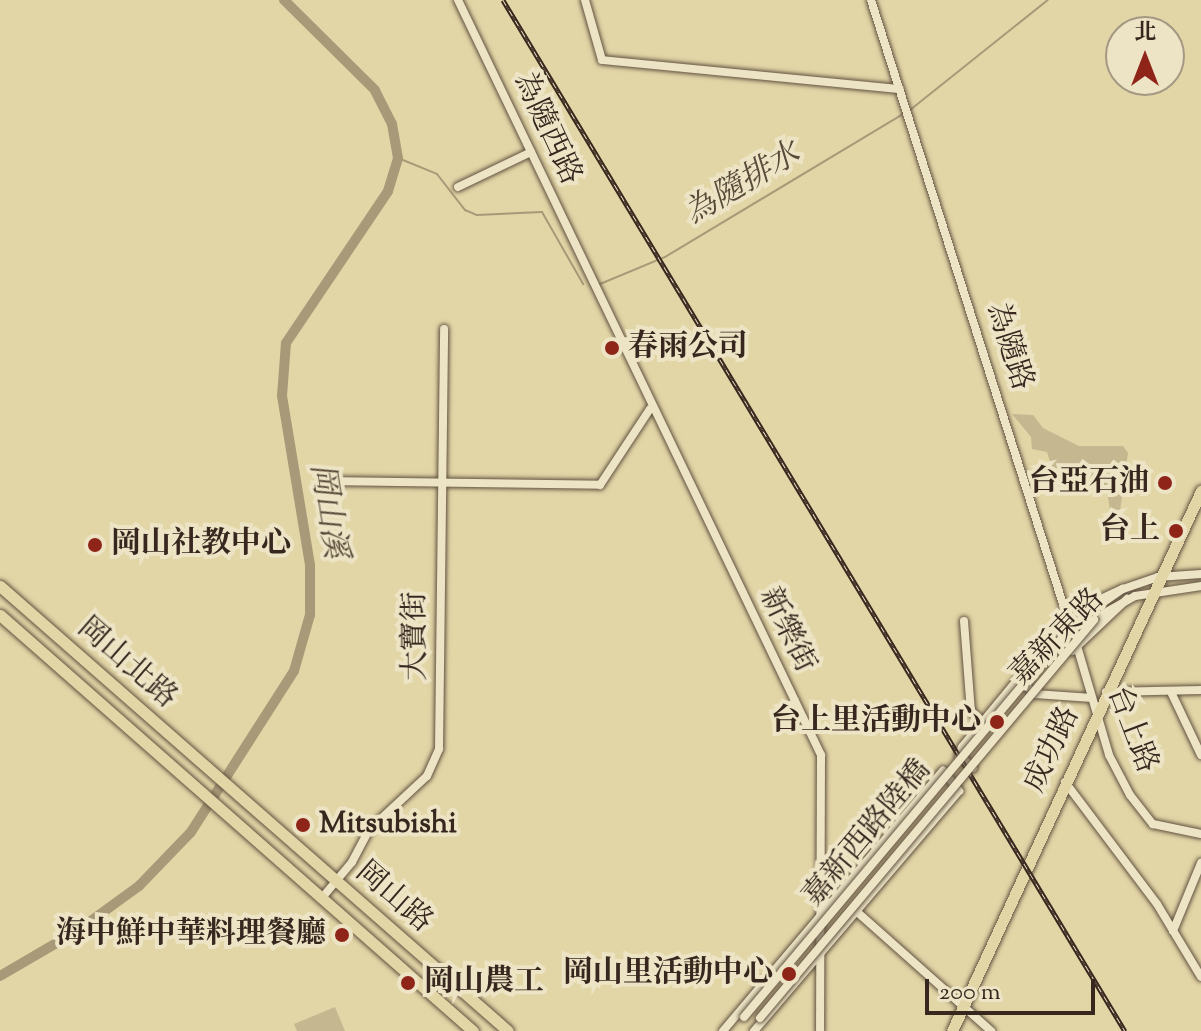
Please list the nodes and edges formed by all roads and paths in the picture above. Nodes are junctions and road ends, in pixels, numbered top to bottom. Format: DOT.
graph roads {
  1 [pos="458,0"];
  2 [pos="585,0"];
  3 [pos="871,0"];
  4 [pos="900,89"];
  5 [pos="531,152"];
  6 [pos="458,187"];
  7 [pos="588,279"];
  8 [pos="444,329"];
  9 [pos="650,409"];
  10 [pos="328,481"];
  11 [pos="441,485"];
  12 [pos="1201,491"];
  13 [pos="1201,574"];
  14 [pos="1158,577"];
  15 [pos="0,586"];
  16 [pos="1201,586"];
  17 [pos="1123,589"];
  18 [pos="1152,591"];
  19 [pos="1127,599"];
  20 [pos="0,615"];
  21 [pos="1092,616"];
  22 [pos="1068,620"];
  23 [pos="964,621"];
  24 [pos="1077,646"];
  25 [pos="1018,679"];
  26 [pos="1201,690"];
  27 [pos="1105,692"];
  28 [pos="1171,692"];
  29 [pos="1035,694"];
  30 [pos="1095,703"];
  31 [pos="982,722"];
  32 [pos="1201,755"];
  33 [pos="1065,781"];
  34 [pos="246,802"];
  35 [pos="225,814"];
  36 [pos="1201,834"];
  37 [pos="1201,863"];
  38 [pos="337,881"];
  39 [pos="321,899"];
  40 [pos="856,911"];
  41 [pos="819,919"];
  42 [pos="1173,931"];
  43 [pos="819,956"];
  44 [pos="1201,977"];
  45 [pos="761,988"];
  46 [pos="779,1003"];
  47 [pos="964,1007"];
  48 [pos="473,1031"];
  49 [pos="508,1031"];
  50 [pos="723,1031"];
  51 [pos="730,1031"];
  52 [pos="747,1031"];
  53 [pos="754,1031"];
  54 [pos="820,1031"];
  55 [pos="952,1031"];
  56 [pos="991,1031"];
  1 -- 5 [label="street, 為隨西路"];
  2 -- 4 [label="street"];
  3 -- 4 [label="street, 為隨路"];
  4 -- 22 [label="street, 為隨路"];
  5 -- 6 [label="street"];
  5 -- 7 [label="street, 為隨西路"];
  7 -- 9 [label="street, 新樂街"];
  8 -- 11 [label="street, 大寶街"];
  9 -- 11 [label="street"];
  9 -- 41 [label="street, 新樂街"];
  10 -- 11 [label="street"];
  11 -- 38 [label="street, 大寶街"];
  12 -- 14 [label="main road, 成功路"];
  13 -- 14 [label="street, 嘉新東路"];
  14 -- 17 [label="street, 嘉新東路"];
  14 -- 18 [label="main road, 成功路"];
  15 -- 34 [label="main road, 岡山北路"];
  16 -- 18 [label="street, 嘉新東路"];
  17 -- 21 [label="street, 嘉新東路"];
  17 -- 22 [label="street, 嘉新東路"];
  18 -- 19 [label="street, 嘉新東路"];
  18 -- 27 [label="main road, 成功路"];
  19 -- 21 [label="street, 嘉新東路"];
  19 -- 24 [label="street, 嘉新東路"];
  20 -- 35 [label="main road, 岡山北路"];
  21 -- 51 [label="street, 嘉新西路陸橋, bridge"];
  21 -- 52 [label="street, 嘉新西路陸橋, bridge"];
  22 -- 25 [label="street, 嘉新東路"];
  23 -- 31 [label="street"];
  24 -- 29 [label="street, 嘉新東路"];
  24 -- 30 [label="street, 台上路"];
  25 -- 29 [label="street"];
  25 -- 31 [label="street, 嘉新東路"];
  26 -- 28 [label="street"];
  27 -- 28 [label="street"];
  27 -- 30 [label="main road, 成功路"];
  28 -- 32 [label="street"];
  29 -- 30 [label="street"];
  29 -- 31 [label="street, 嘉新東路"];
  30 -- 33 [label="main road, 成功路"];
  30 -- 36 [label="street, 台上路"];
  33 -- 42 [label="street"];
  33 -- 47 [label="main road, 成功路"];
  34 -- 38 [label="main road, 岡山路"];
  35 -- 39 [label="main road, 岡山路"];
  37 -- 42 [label="street"];
  38 -- 39 [label="street, 大寶街"];
  38 -- 49 [label="main road, 岡山路"];
  39 -- 48 [label="main road, 岡山路"];
  40 -- 41 [label="street"];
  40 -- 43 [label="street"];
  40 -- 47 [label="street"];
  41 -- 43 [label="street, 新樂街"];
  41 -- 45 [label="street"];
  42 -- 44 [label="street"];
  43 -- 46 [label="street"];
  43 -- 54 [label="street, 新樂街"];
  45 -- 46 [label="street"];
  45 -- 50 [label="street"];
  46 -- 53 [label="street"];
  47 -- 55 [label="main road, 成功路"];
  47 -- 56 [label="street"];
}
